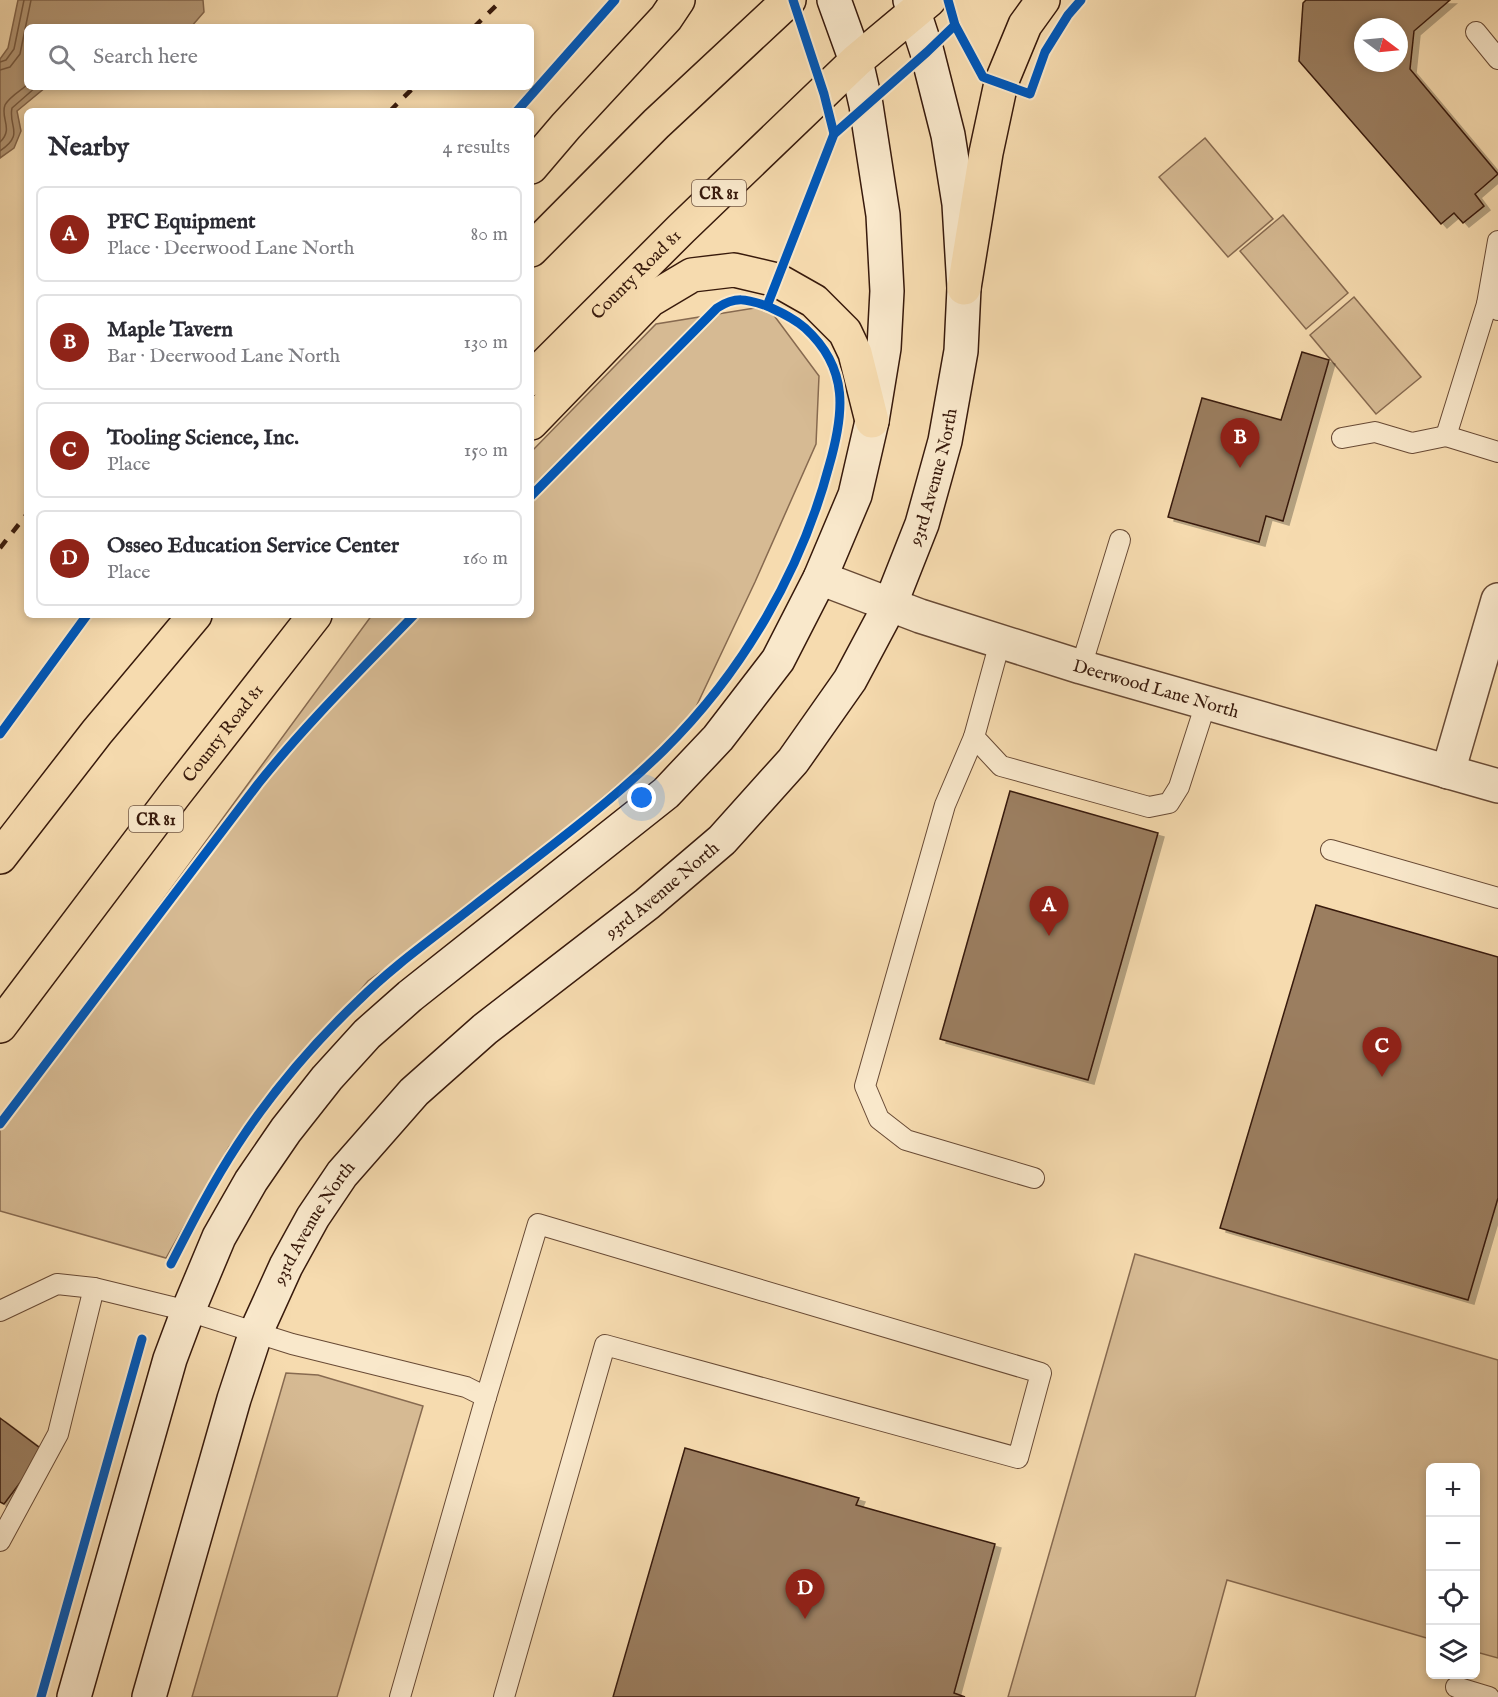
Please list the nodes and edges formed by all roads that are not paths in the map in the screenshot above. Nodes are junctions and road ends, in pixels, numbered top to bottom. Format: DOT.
graph roads {
  1 [pos="678,0"];
  2 [pos="789,0"];
  3 [pos="834,0"];
  4 [pos="1043,0"];
  5 [pos="917,4"];
  6 [pos="1476,32"];
  7 [pos="1498,58"];
  8 [pos="856,61"];
  9 [pos="534,163"];
  10 [pos="1498,241"];
  11 [pos="534,247"];
  12 [pos="964,288"];
  13 [pos="1492,307"];
  14 [pos="534,376"];
  15 [pos="534,420"];
  16 [pos="872,421"];
  17 [pos="1446,436"];
  18 [pos="1342,438"];
  19 [pos="1498,452"];
  20 [pos="1120,540"];
  21 [pos="820,578"];
  22 [pos="890,605"];
  23 [pos="1496,615"];
  24 [pos="183,618"];
  25 [pos="193,618"];
  26 [pos="313,618"];
  27 [pos="1000,642"];
  28 [pos="158,660"];
  29 [pos="1081,668"];
  30 [pos="1206,703"];
  31 [pos="974,736"];
  32 [pos="1448,772"];
  33 [pos="1498,786"];
  34 [pos="1331,850"];
  35 [pos="0,857"];
  36 [pos="1498,898"];
  37 [pos="0,1026"];
  38 [pos="1034,1178"];
  39 [pos="94,1288"];
  40 [pos="0,1311"];
  41 [pos="188,1311"];
  42 [pos="256,1332"];
  43 [pos="486,1397"];
  44 [pos="0,1540"];
  45 [pos="1456,1687"];
  46 [pos="74,1697"];
  47 [pos="150,1697"];
  48 [pos="400,1697"];
  49 [pos="504,1697"];
  50 [pos="1490,1697"];
  1 -- 9 [label="highway"];
  2 -- 11 [label="highway"];
  3 -- 8 [label="street"];
  4 -- 12 [label="highway"];
  5 -- 8 [label="highway, County Road 81 / CR 81"];
  5 -- 12 [label="street, 93rd Avenue North"];
  6 -- 7 [label="lane"];
  8 -- 14 [label="highway, County Road 81 / CR 81"];
  8 -- 16 [label="street"];
  10 -- 13 [label="lane"];
  12 -- 22 [label="street, 93rd Avenue North"];
  13 -- 17 [label="lane"];
  15 -- 16 [label="highway"];
  16 -- 21 [label="street"];
  17 -- 18 [label="lane"];
  17 -- 19 [label="lane"];
  20 -- 29 [label="lane"];
  21 -- 22 [label="street, Deerwood Lane North"];
  21 -- 41 [label="street"];
  22 -- 27 [label="street, Deerwood Lane North"];
  22 -- 42 [label="street, 93rd Avenue North"];
  23 -- 32 [label="street"];
  24 -- 28 [label="highway"];
  25 -- 28 [label="highway"];
  26 -- 37 [label="highway, County Road 81 / CR 81"];
  27 -- 29 [label="street, Deerwood Lane North"];
  27 -- 31 [label="lane"];
  28 -- 35 [label="highway"];
  29 -- 30 [label="street, Deerwood Lane North"];
  30 -- 31 [label="lane"];
  30 -- 32 [label="street, Deerwood Lane North"];
  31 -- 38 [label="lane"];
  32 -- 33 [label="street, Deerwood Lane North"];
  34 -- 36 [label="lane"];
  39 -- 40 [label="lane"];
  39 -- 41 [label="lane"];
  39 -- 44 [label="lane"];
  41 -- 42 [label="lane"];
  41 -- 46 [label="street"];
  42 -- 43 [label="lane"];
  42 -- 47 [label="street, 93rd Avenue North"];
  43 -- 48 [label="lane"];
  43 -- 49 [label="lane"];
  45 -- 50 [label="lane"];
}
